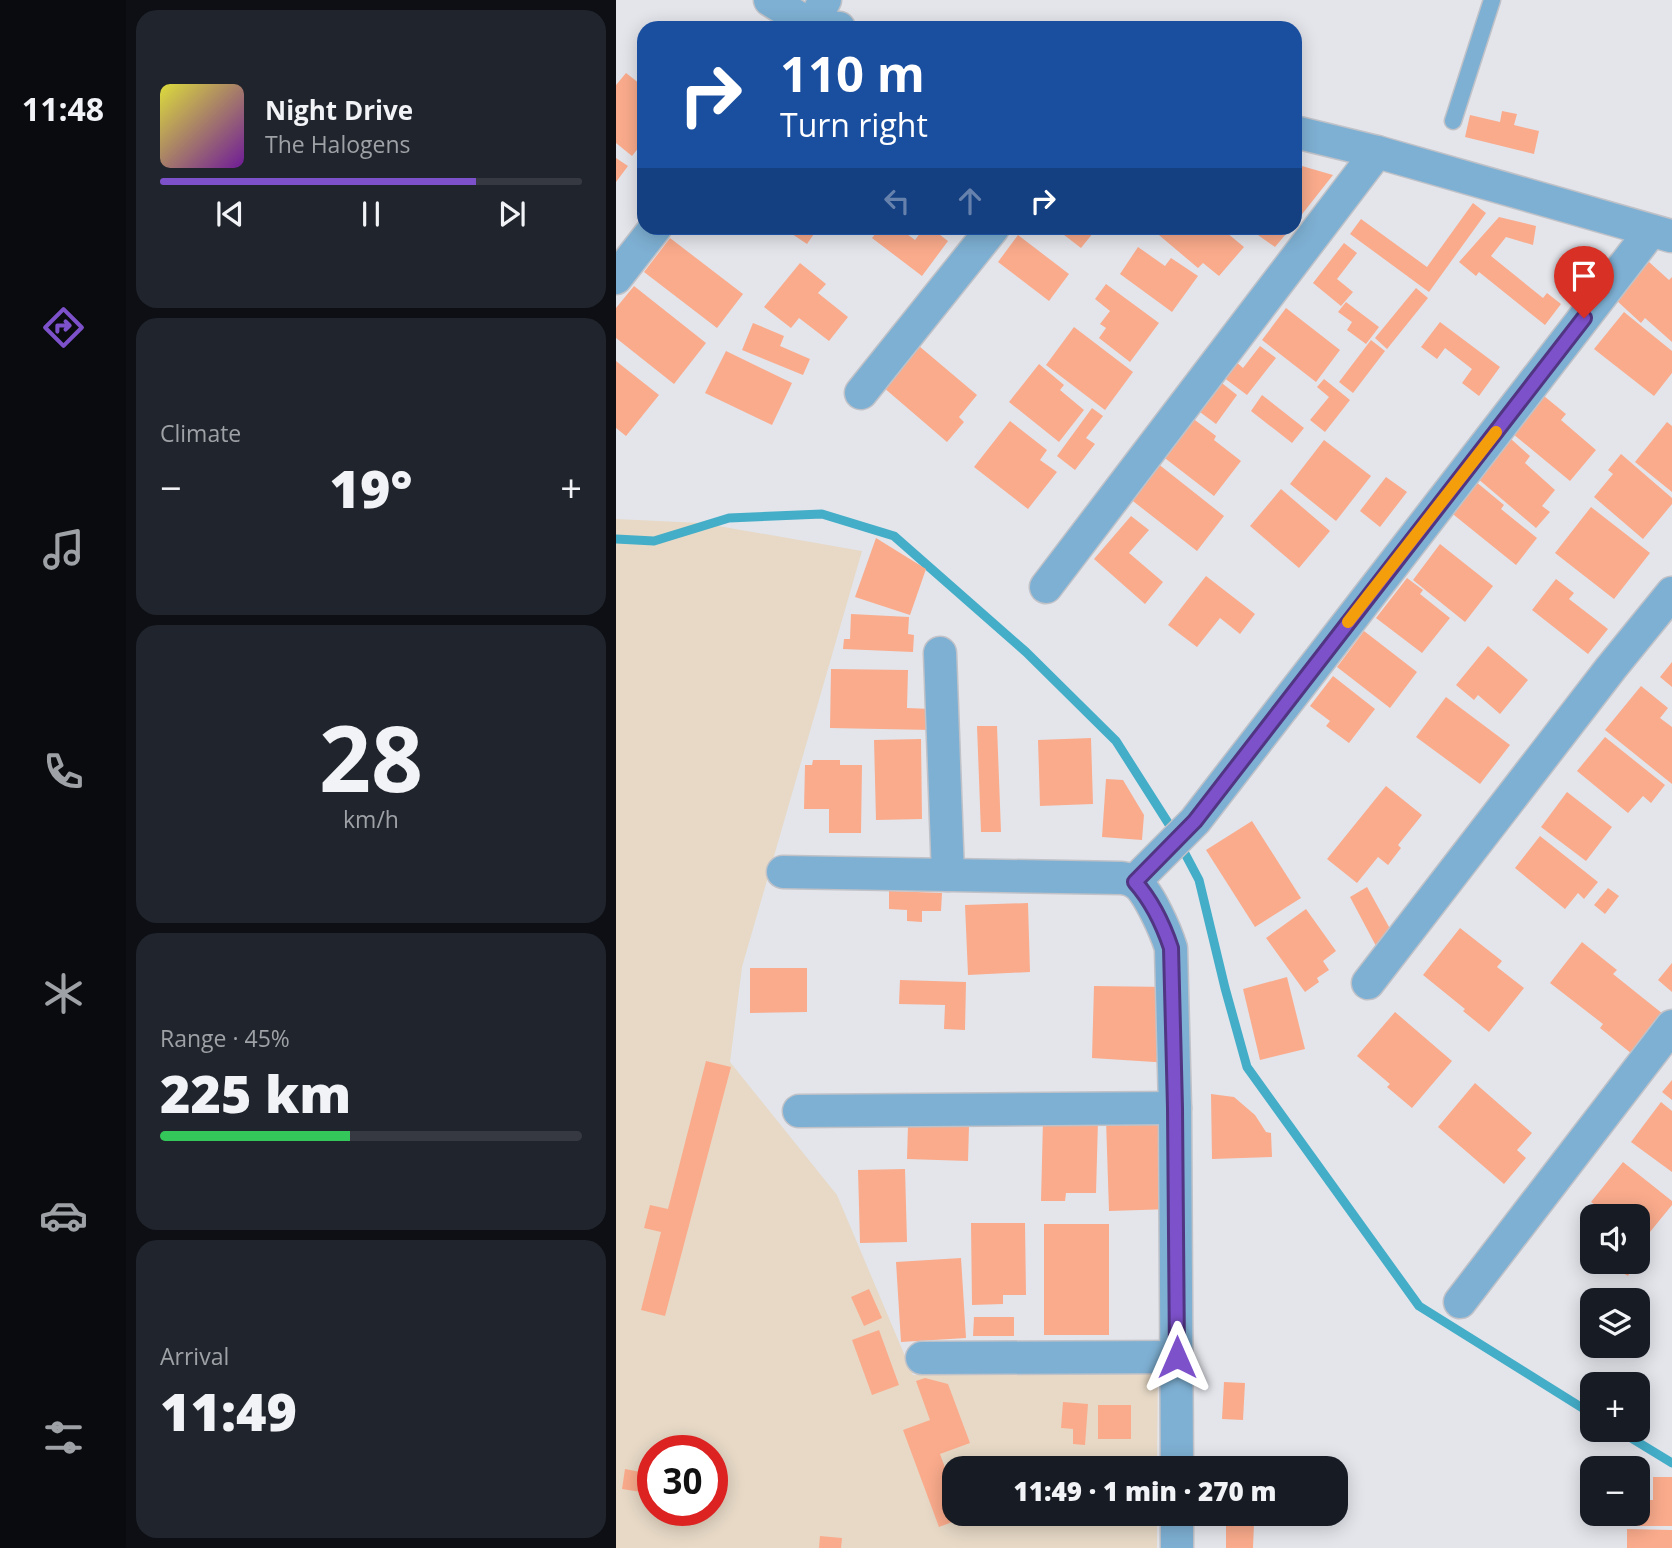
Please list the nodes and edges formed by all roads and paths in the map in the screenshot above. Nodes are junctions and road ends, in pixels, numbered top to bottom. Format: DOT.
graph roads {
  1 [pos="770,0"];
  2 [pos="1493,0"];
  3 [pos="822,21"];
  4 [pos="1453,121"];
  5 [pos="1302,134"];
  6 [pos="1377,152"];
  7 [pos="1662,234"];
  8 [pos="650,235"];
  9 [pos="987,235"];
  10 [pos="616,278"];
  11 [pos="861,393"];
  12 [pos="1046,587"];
  13 [pos="1672,593"];
  14 [pos="940,653"];
  15 [pos="783,872"];
  16 [pos="1143,873"];
  17 [pos="947,875"];
  18 [pos="1368,983"];
  19 [pos="1672,1026"];
  20 [pos="1175,1108"];
  21 [pos="799,1111"];
  22 [pos="1460,1302"];
  23 [pos="922,1357"];
  24 [pos="1177,1357"];
  25 [pos="1177,1456"];
  26 [pos="1177,1526"];
  27 [pos="1177,1548"];
  1 -- 3 [label="street"];
  2 -- 4 [label="lane"];
  5 -- 6 [label="street"];
  6 -- 7 [label="street"];
  6 -- 12 [label="street"];
  7 -- 16 [label="street"];
  8 -- 10 [label="street"];
  9 -- 11 [label="street"];
  13 -- 18 [label="street"];
  14 -- 17 [label="street"];
  15 -- 17 [label="street"];
  16 -- 17 [label="street"];
  16 -- 20 [label="street"];
  19 -- 22 [label="street"];
  20 -- 21 [label="street"];
  20 -- 24 [label="street"];
  23 -- 24 [label="street"];
  24 -- 25 [label="street"];
  26 -- 27 [label="street"];
}
